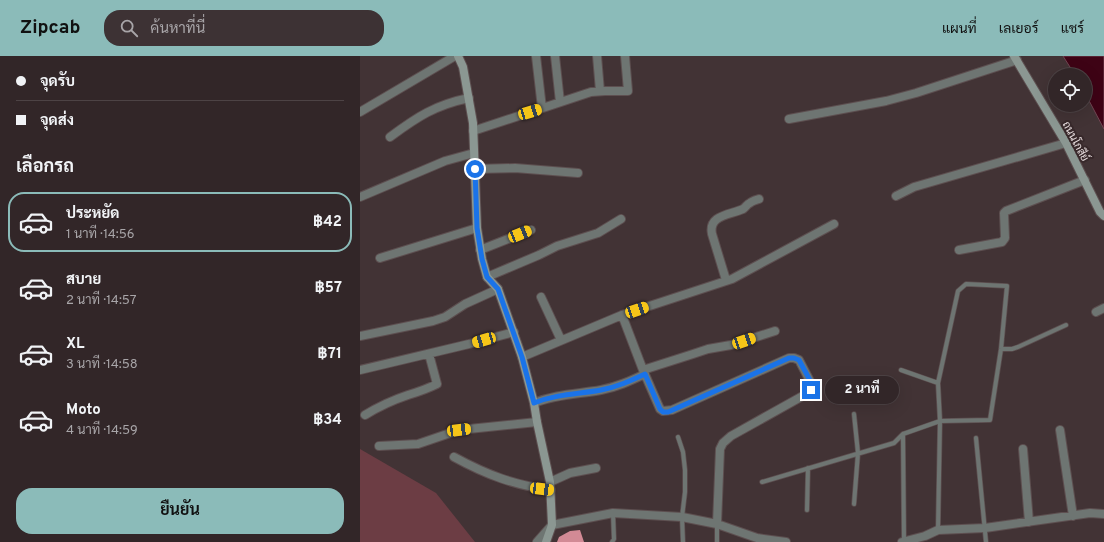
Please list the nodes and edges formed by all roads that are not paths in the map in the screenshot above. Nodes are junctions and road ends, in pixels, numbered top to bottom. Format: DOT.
graph roads {
  1 [pos="455,56"];
  2 [pos="458,56"];
  3 [pos="536,56"];
  4 [pos="555,56"];
  5 [pos="598,56"];
  6 [pos="625,56"];
  7 [pos="1016,58"];
  8 [pos="600,91"];
  9 [pos="469,98"];
  10 [pos="560,102"];
  11 [pos="542,108"];
  12 [pos="360,112"];
  13 [pos="789,119"];
  14 [pos="473,131"];
  15 [pos="390,137"];
  16 [pos="1066,143"];
  17 [pos="474,153"];
  18 [pos="475,169"];
  19 [pos="578,173"];
  20 [pos="1085,180"];
  21 [pos="896,196"];
  22 [pos="360,197"];
  23 [pos="759,199"];
  24 [pos="1104,216"];
  25 [pos="621,219"];
  26 [pos="834,224"];
  27 [pos="477,228"];
  28 [pos="531,230"];
  29 [pos="480,250"];
  30 [pos="959,250"];
  31 [pos="380,258"];
  32 [pos="487,277"];
  33 [pos="726,280"];
  34 [pos="498,289"];
  35 [pos="541,296"];
  36 [pos="622,315"];
  37 [pos="1066,325"];
  38 [pos="775,331"];
  39 [pos="514,332"];
  40 [pos="360,336"];
  41 [pos="561,340"];
  42 [pos="1001,349"];
  43 [pos="429,354"];
  44 [pos="522,357"];
  45 [pos="360,370"];
  46 [pos="901,370"];
  47 [pos="644,372"];
  48 [pos="938,383"];
  49 [pos="534,403"];
  50 [pos="854,414"];
  51 [pos="365,415"];
  52 [pos="940,421"];
  53 [pos="537,422"];
  54 [pos="1060,430"];
  55 [pos="903,434"];
  56 [pos="678,437"];
  57 [pos="976,438"];
  58 [pos="379,446"];
  59 [pos="1023,449"];
  60 [pos="858,453"];
  61 [pos="454,457"];
  62 [pos="596,468"];
  63 [pos="808,468"];
  64 [pos="762,482"];
  65 [pos="551,486"];
  66 [pos="854,504"];
  67 [pos="806,510"];
  68 [pos="613,513"];
  69 [pos="1104,514"];
  70 [pos="1072,516"];
  71 [pos="682,518"];
  72 [pos="1029,522"];
  73 [pos="718,524"];
  74 [pos="552,525"];
  75 [pos="985,528"];
  76 [pos="938,530"];
  77 [pos="926,539"];
  78 [pos="903,541"];
  79 [pos="537,542"];
  80 [pos="546,542"];
  81 [pos="612,542"];
  82 [pos="683,542"];
  83 [pos="717,542"];
  84 [pos="786,542"];
  85 [pos="986,542"];
  1 -- 12 [label="street"];
  2 -- 9 [label="street"];
  3 -- 11 [label="street"];
  4 -- 10 [label="street"];
  5 -- 8 [label="street"];
  6 -- 8 [label="street"];
  7 -- 13 [label="street"];
  7 -- 16 [label="street, ถนนโกสีย์"];
  8 -- 10 [label="street"];
  9 -- 14 [label="street"];
  9 -- 15 [label="street"];
  10 -- 11 [label="street"];
  11 -- 14 [label="street"];
  14 -- 17 [label="street"];
  16 -- 20 [label="street, ถนนโกสีย์"];
  16 -- 21 [label="street"];
  17 -- 18 [label="street"];
  17 -- 22 [label="street"];
  18 -- 19 [label="street"];
  18 -- 27 [label="street"];
  20 -- 24 [label="street, ถนนโกสีย์"];
  20 -- 30 [label="street"];
  23 -- 33 [label="street"];
  25 -- 32 [label="street"];
  26 -- 33 [label="street"];
  27 -- 29 [label="street"];
  27 -- 31 [label="street"];
  28 -- 29 [label="street"];
  29 -- 32 [label="street"];
  32 -- 34 [label="street"];
  33 -- 36 [label="street"];
  34 -- 39 [label="street"];
  34 -- 40 [label="street"];
  35 -- 41 [label="street"];
  36 -- 41 [label="street"];
  36 -- 47 [label="street"];
  37 -- 42 [label="lane"];
  38 -- 47 [label="street"];
  39 -- 43 [label="street"];
  39 -- 44 [label="street"];
  41 -- 44 [label="street"];
  42 -- 48 [label="lane"];
  42 -- 52 [label="lane"];
  43 -- 45 [label="street"];
  43 -- 51 [label="street"];
  44 -- 49 [label="street"];
  46 -- 48 [label="lane"];
  47 -- 49 [label="street"];
  47 -- 73 [label="street"];
  48 -- 52 [label="lane"];
  49 -- 53 [label="street"];
  50 -- 60 [label="lane"];
  52 -- 55 [label="lane"];
  52 -- 76 [label="lane"];
  53 -- 58 [label="street"];
  53 -- 65 [label="street"];
  54 -- 70 [label="street"];
  55 -- 60 [label="lane"];
  55 -- 78 [label="lane"];
  56 -- 71 [label="lane"];
  57 -- 75 [label="lane"];
  59 -- 72 [label="street"];
  60 -- 63 [label="lane"];
  60 -- 66 [label="lane"];
  61 -- 65 [label="street"];
  62 -- 65 [label="street"];
  63 -- 64 [label="lane"];
  63 -- 67 [label="lane"];
  65 -- 74 [label="street"];
  68 -- 71 [label="street"];
  68 -- 74 [label="street"];
  68 -- 81 [label="lane"];
  69 -- 70 [label="street"];
  70 -- 72 [label="street"];
  71 -- 73 [label="street"];
  71 -- 82 [label="lane"];
  72 -- 75 [label="street"];
  73 -- 83 [label="lane"];
  73 -- 84 [label="street"];
  74 -- 79 [label="street"];
  74 -- 80 [label="street"];
  75 -- 76 [label="street"];
  75 -- 85 [label="lane"];
  76 -- 77 [label="street"];
  77 -- 78 [label="street"];
}
